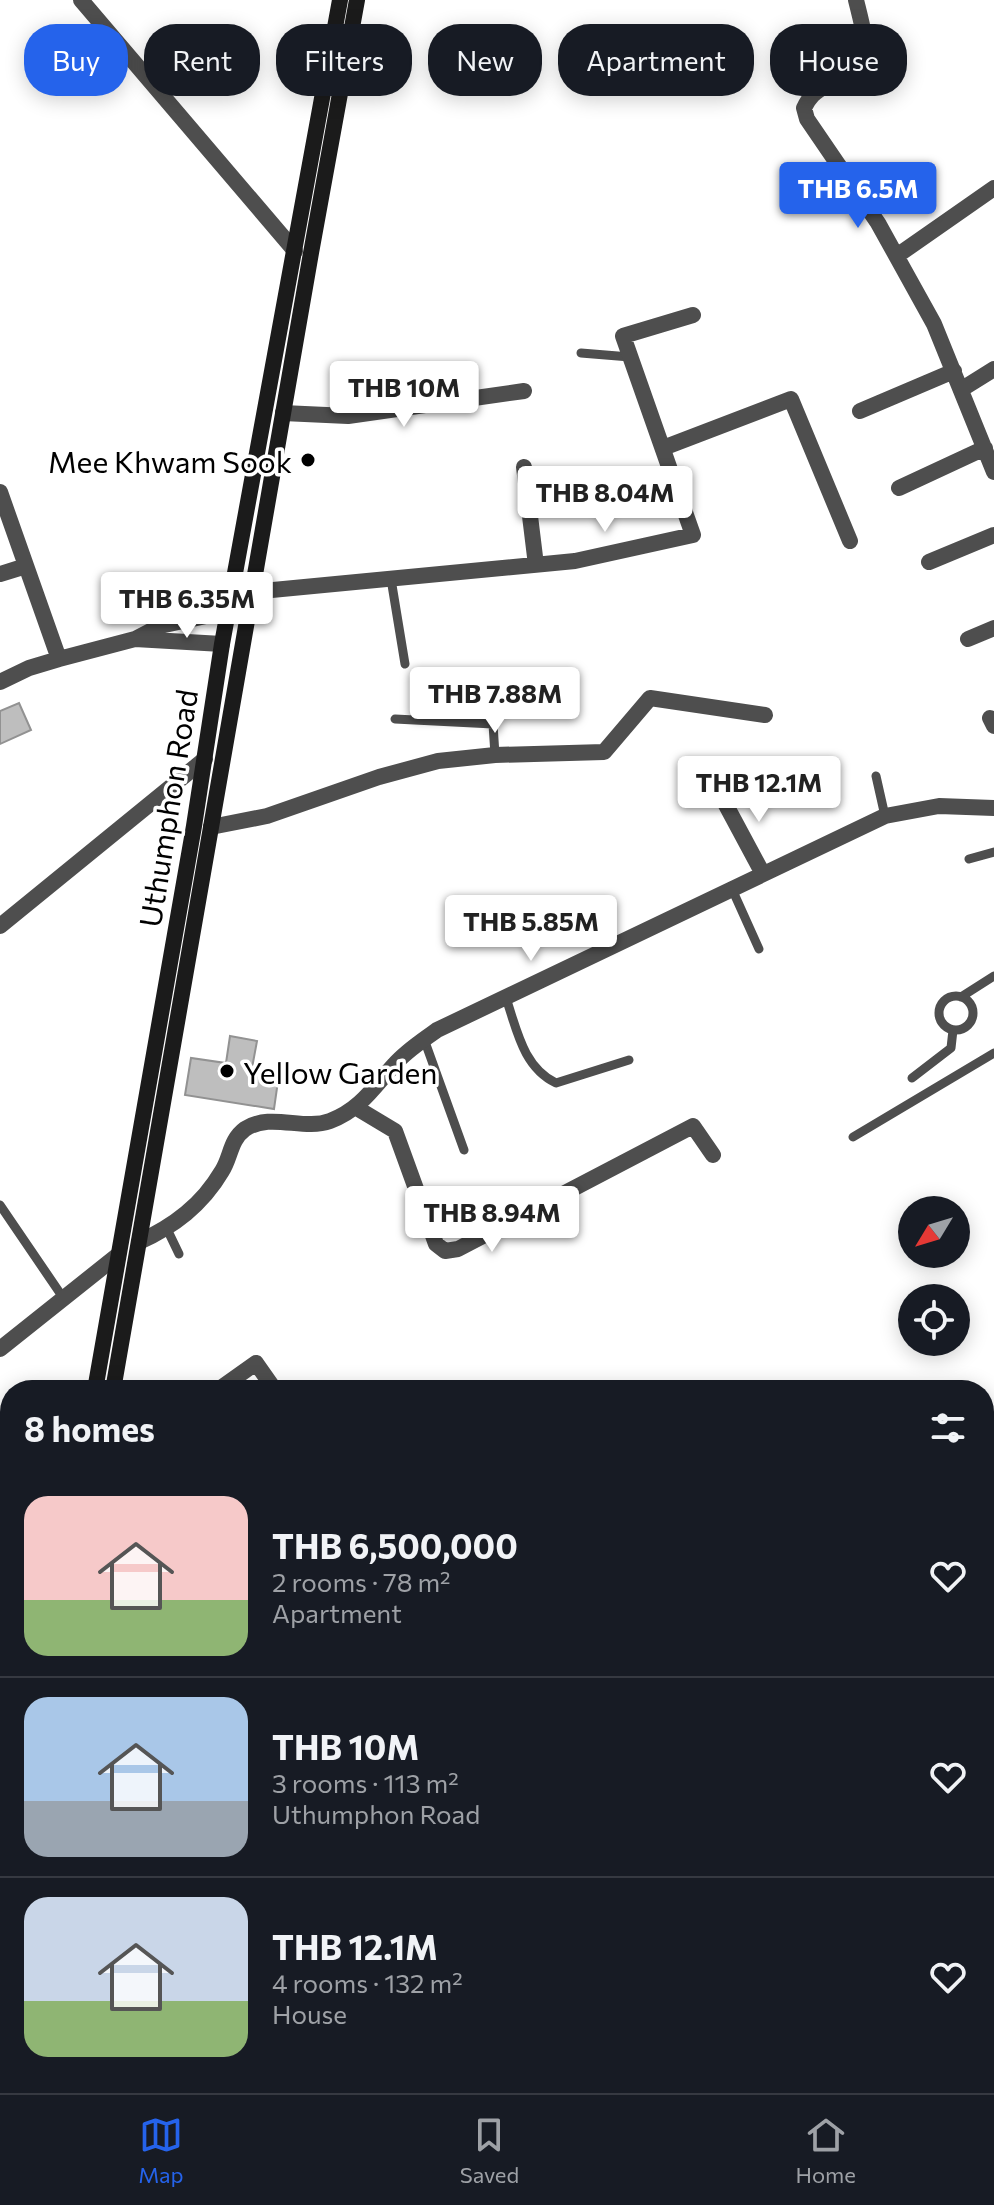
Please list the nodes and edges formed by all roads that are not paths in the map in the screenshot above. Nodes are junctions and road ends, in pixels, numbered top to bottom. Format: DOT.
graph roads {
  1 [pos="81,0"];
  2 [pos="340,0"];
  3 [pos="357,0"];
  4 [pos="856,0"];
  5 [pos="994,188"];
  6 [pos="295,251"];
  7 [pos="898,255"];
  8 [pos="693,315"];
  9 [pos="581,353"];
  10 [pos="630,357"];
  11 [pos="994,369"];
  12 [pos="954,371"];
  13 [pos="962,389"];
  14 [pos="524,391"];
  15 [pos="860,411"];
  16 [pos="283,413"];
  17 [pos="663,448"];
  18 [pos="985,448"];
  19 [pos="524,467"];
  20 [pos="994,472"];
  21 [pos="899,488"];
  22 [pos="0,492"];
  23 [pos="994,535"];
  24 [pos="850,541"];
  25 [pos="929,562"];
  26 [pos="536,565"];
  27 [pos="26,566"];
  28 [pos="0,574"];
  29 [pos="391,579"];
  30 [pos="252,592"];
  31 [pos="229,611"];
  32 [pos="994,628"];
  33 [pos="135,639"];
  34 [pos="968,639"];
  35 [pos="222,644"];
  36 [pos="59,659"];
  37 [pos="405,664"];
  38 [pos="0,682"];
  39 [pos="765,715"];
  40 [pos="395,719"];
  41 [pos="495,755"];
  42 [pos="205,759"];
  43 [pos="876,776"];
  44 [pos="719,792"];
  45 [pos="994,808"];
  46 [pos="885,816"];
  47 [pos="211,827"];
  48 [pos="994,852"];
  49 [pos="969,859"];
  50 [pos="763,874"];
  51 [pos="732,889"];
  52 [pos="0,926"];
  53 [pos="759,949"];
  54 [pos="994,976"];
  55 [pos="961,997"];
  56 [pos="506,998"];
  57 [pos="953,1030"];
  58 [pos="424,1039"];
  59 [pos="994,1053"];
  60 [pos="629,1060"];
  61 [pos="912,1078"];
  62 [pos="355,1107"];
  63 [pos="853,1137"];
  64 [pos="464,1150"];
  65 [pos="713,1155"];
  66 [pos="0,1205"];
  67 [pos="167,1229"];
  68 [pos="139,1242"];
  69 [pos="179,1254"];
  70 [pos="118,1255"];
  71 [pos="64,1299"];
  72 [pos="0,1349"];
  73 [pos="97,1380"];
  74 [pos="115,1380"];
  75 [pos="232,1380"];
  76 [pos="268,1380"];
  1 -- 6 [label="street"];
  2 -- 6 [label="street, Uthumphon Road"];
  3 -- 16 [label="street, Uthumphon Road"];
  4 -- 7 [label="street"];
  5 -- 7 [label="street"];
  6 -- 31 [label="street, Uthumphon Road"];
  7 -- 12 [label="street"];
  8 -- 10 [label="street"];
  9 -- 10 [label="lane"];
  10 -- 17 [label="street"];
  11 -- 13 [label="street"];
  12 -- 13 [label="street"];
  12 -- 15 [label="street"];
  13 -- 18 [label="street"];
  14 -- 16 [label="street"];
  16 -- 30 [label="street, Uthumphon Road"];
  17 -- 24 [label="street"];
  17 -- 26 [label="street"];
  18 -- 20 [label="street"];
  18 -- 21 [label="street"];
  19 -- 26 [label="street"];
  22 -- 27 [label="street"];
  23 -- 25 [label="street"];
  26 -- 29 [label="street"];
  27 -- 28 [label="street"];
  27 -- 36 [label="street"];
  29 -- 30 [label="street"];
  29 -- 37 [label="lane"];
  30 -- 47 [label="street, Uthumphon Road"];
  31 -- 33 [label="street"];
  31 -- 35 [label="street, Uthumphon Road"];
  32 -- 34 [label="street"];
  33 -- 35 [label="street"];
  33 -- 36 [label="street"];
  35 -- 42 [label="street, Uthumphon Road"];
  36 -- 38 [label="street"];
  39 -- 41 [label="street"];
  40 -- 41 [label="lane"];
  41 -- 47 [label="street"];
  42 -- 52 [label="street"];
  42 -- 70 [label="street, Uthumphon Road"];
  43 -- 46 [label="lane"];
  44 -- 50 [label="street"];
  45 -- 46 [label="street"];
  46 -- 50 [label="street"];
  47 -- 68 [label="street, Uthumphon Road"];
  48 -- 49 [label="lane"];
  50 -- 51 [label="street"];
  51 -- 53 [label="lane"];
  51 -- 56 [label="street"];
  54 -- 55 [label="lane"];
  55 -- 57 [label="lane"];
  55 -- 57 [label="lane"];
  56 -- 58 [label="street"];
  56 -- 60 [label="lane"];
  57 -- 61 [label="lane"];
  58 -- 62 [label="street"];
  58 -- 64 [label="lane"];
  59 -- 63 [label="lane"];
  62 -- 65 [label="street"];
  62 -- 67 [label="street"];
  66 -- 71 [label="lane"];
  67 -- 68 [label="street"];
  67 -- 69 [label="lane"];
  68 -- 70 [label="street"];
  68 -- 74 [label="street, Uthumphon Road"];
  70 -- 71 [label="street"];
  70 -- 73 [label="street, Uthumphon Road"];
  71 -- 72 [label="street"];
  75 -- 76 [label="street"];
}
